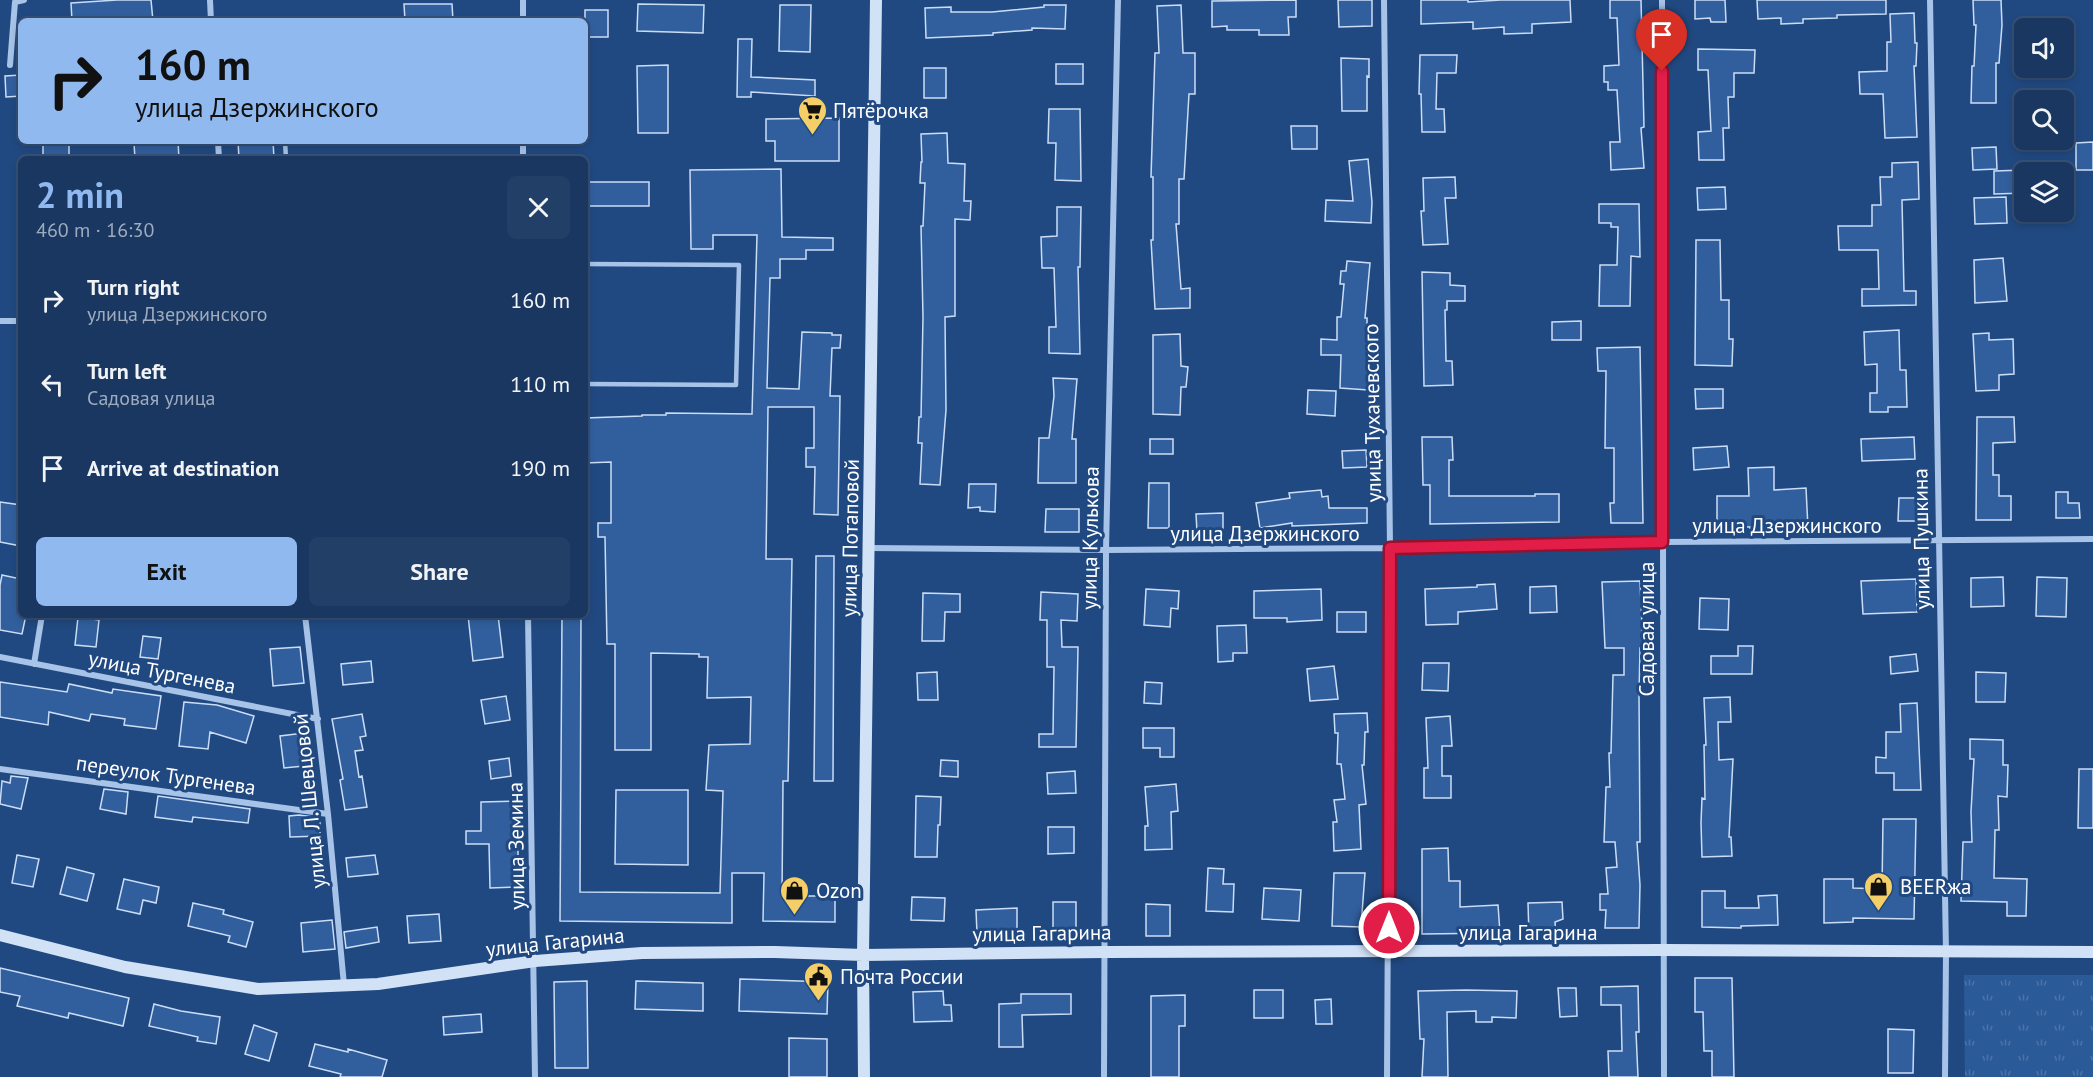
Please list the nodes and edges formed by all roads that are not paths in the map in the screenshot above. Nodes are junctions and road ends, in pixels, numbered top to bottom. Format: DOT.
graph roads {
  1 [pos="24,0"];
  2 [pos="210,0"];
  3 [pos="523,0"];
  4 [pos="876,0"];
  5 [pos="1118,0"];
  6 [pos="1384,0"];
  7 [pos="1662,0"];
  8 [pos="1930,0"];
  9 [pos="211,18"];
  10 [pos="523,18"];
  11 [pos="10,65"];
  12 [pos="588,264"];
  13 [pos="0,321"];
  14 [pos="18,321"];
  15 [pos="588,384"];
  16 [pos="2093,539"];
  17 [pos="1938,540"];
  18 [pos="1662,542"];
  19 [pos="869,548"];
  20 [pos="1390,548"];
  21 [pos="1106,550"];
  22 [pos="42,618"];
  23 [pos="305,618"];
  24 [pos="528,618"];
  25 [pos="0,657"];
  26 [pos="34,664"];
  27 [pos="318,719"];
  28 [pos="0,769"];
  29 [pos="328,814"];
  30 [pos="0,935"];
  31 [pos="1663,950"];
  32 [pos="1106,952"];
  33 [pos="1386,952"];
  34 [pos="2093,952"];
  35 [pos="1946,953"];
  36 [pos="863,956"];
  37 [pos="535,961"];
  38 [pos="344,985"];
  39 [pos="535,1077"];
  40 [pos="864,1077"];
  41 [pos="1104,1077"];
  42 [pos="1387,1077"];
  43 [pos="1664,1077"];
  44 [pos="1945,1077"];
  1 -- 11 [label="street"];
  2 -- 9 [label="street"];
  3 -- 10 [label="street"];
  4 -- 19 [label="main road, улица Потаповой"];
  5 -- 21 [label="street, улица Кулькова"];
  6 -- 20 [label="street, улица Тухачевского"];
  7 -- 18 [label="street, Садовая улица"];
  8 -- 17 [label="street, улица Пушкина"];
  12 -- 15 [label="lane"];
  13 -- 14 [label="street"];
  16 -- 17 [label="street, улица Дзержинского"];
  17 -- 18 [label="street, улица Дзержинского"];
  17 -- 35 [label="street, улица Пушкина"];
  18 -- 20 [label="street, улица Дзержинского"];
  18 -- 31 [label="street, Садовая улица"];
  19 -- 21 [label="street, улица Дзержинского"];
  19 -- 36 [label="main road, улица Потаповой"];
  20 -- 21 [label="street, улица Дзержинского"];
  20 -- 33 [label="street, улица Тухачевского"];
  21 -- 32 [label="street, улица Кулькова"];
  22 -- 26 [label="street"];
  23 -- 27 [label="street, улица Л. Шевцовой"];
  24 -- 37 [label="street, улица Земина"];
  25 -- 26 [label="street, улица Тургенева"];
  26 -- 27 [label="street, улица Тургенева"];
  27 -- 29 [label="street, улица Л. Шевцовой"];
  28 -- 29 [label="street, переулок Тургенева"];
  29 -- 38 [label="street, улица Л. Шевцовой"];
  30 -- 38 [label="main road, улица Гагарина"];
  31 -- 33 [label="main road, улица Гагарина"];
  31 -- 35 [label="main road, улица Гагарина"];
  31 -- 43 [label="street, Садовая улица"];
  32 -- 33 [label="main road, улица Гагарина"];
  32 -- 36 [label="main road, улица Гагарина"];
  32 -- 41 [label="street, улица Кулькова"];
  33 -- 42 [label="street, улица Тухачевского"];
  34 -- 35 [label="main road, улица Гагарина"];
  35 -- 44 [label="street, улица Пушкина"];
  36 -- 37 [label="main road, улица Гагарина"];
  36 -- 40 [label="main road, улица Потаповой"];
  37 -- 38 [label="main road, улица Гагарина"];
  37 -- 39 [label="street, улица Земина"];
}
